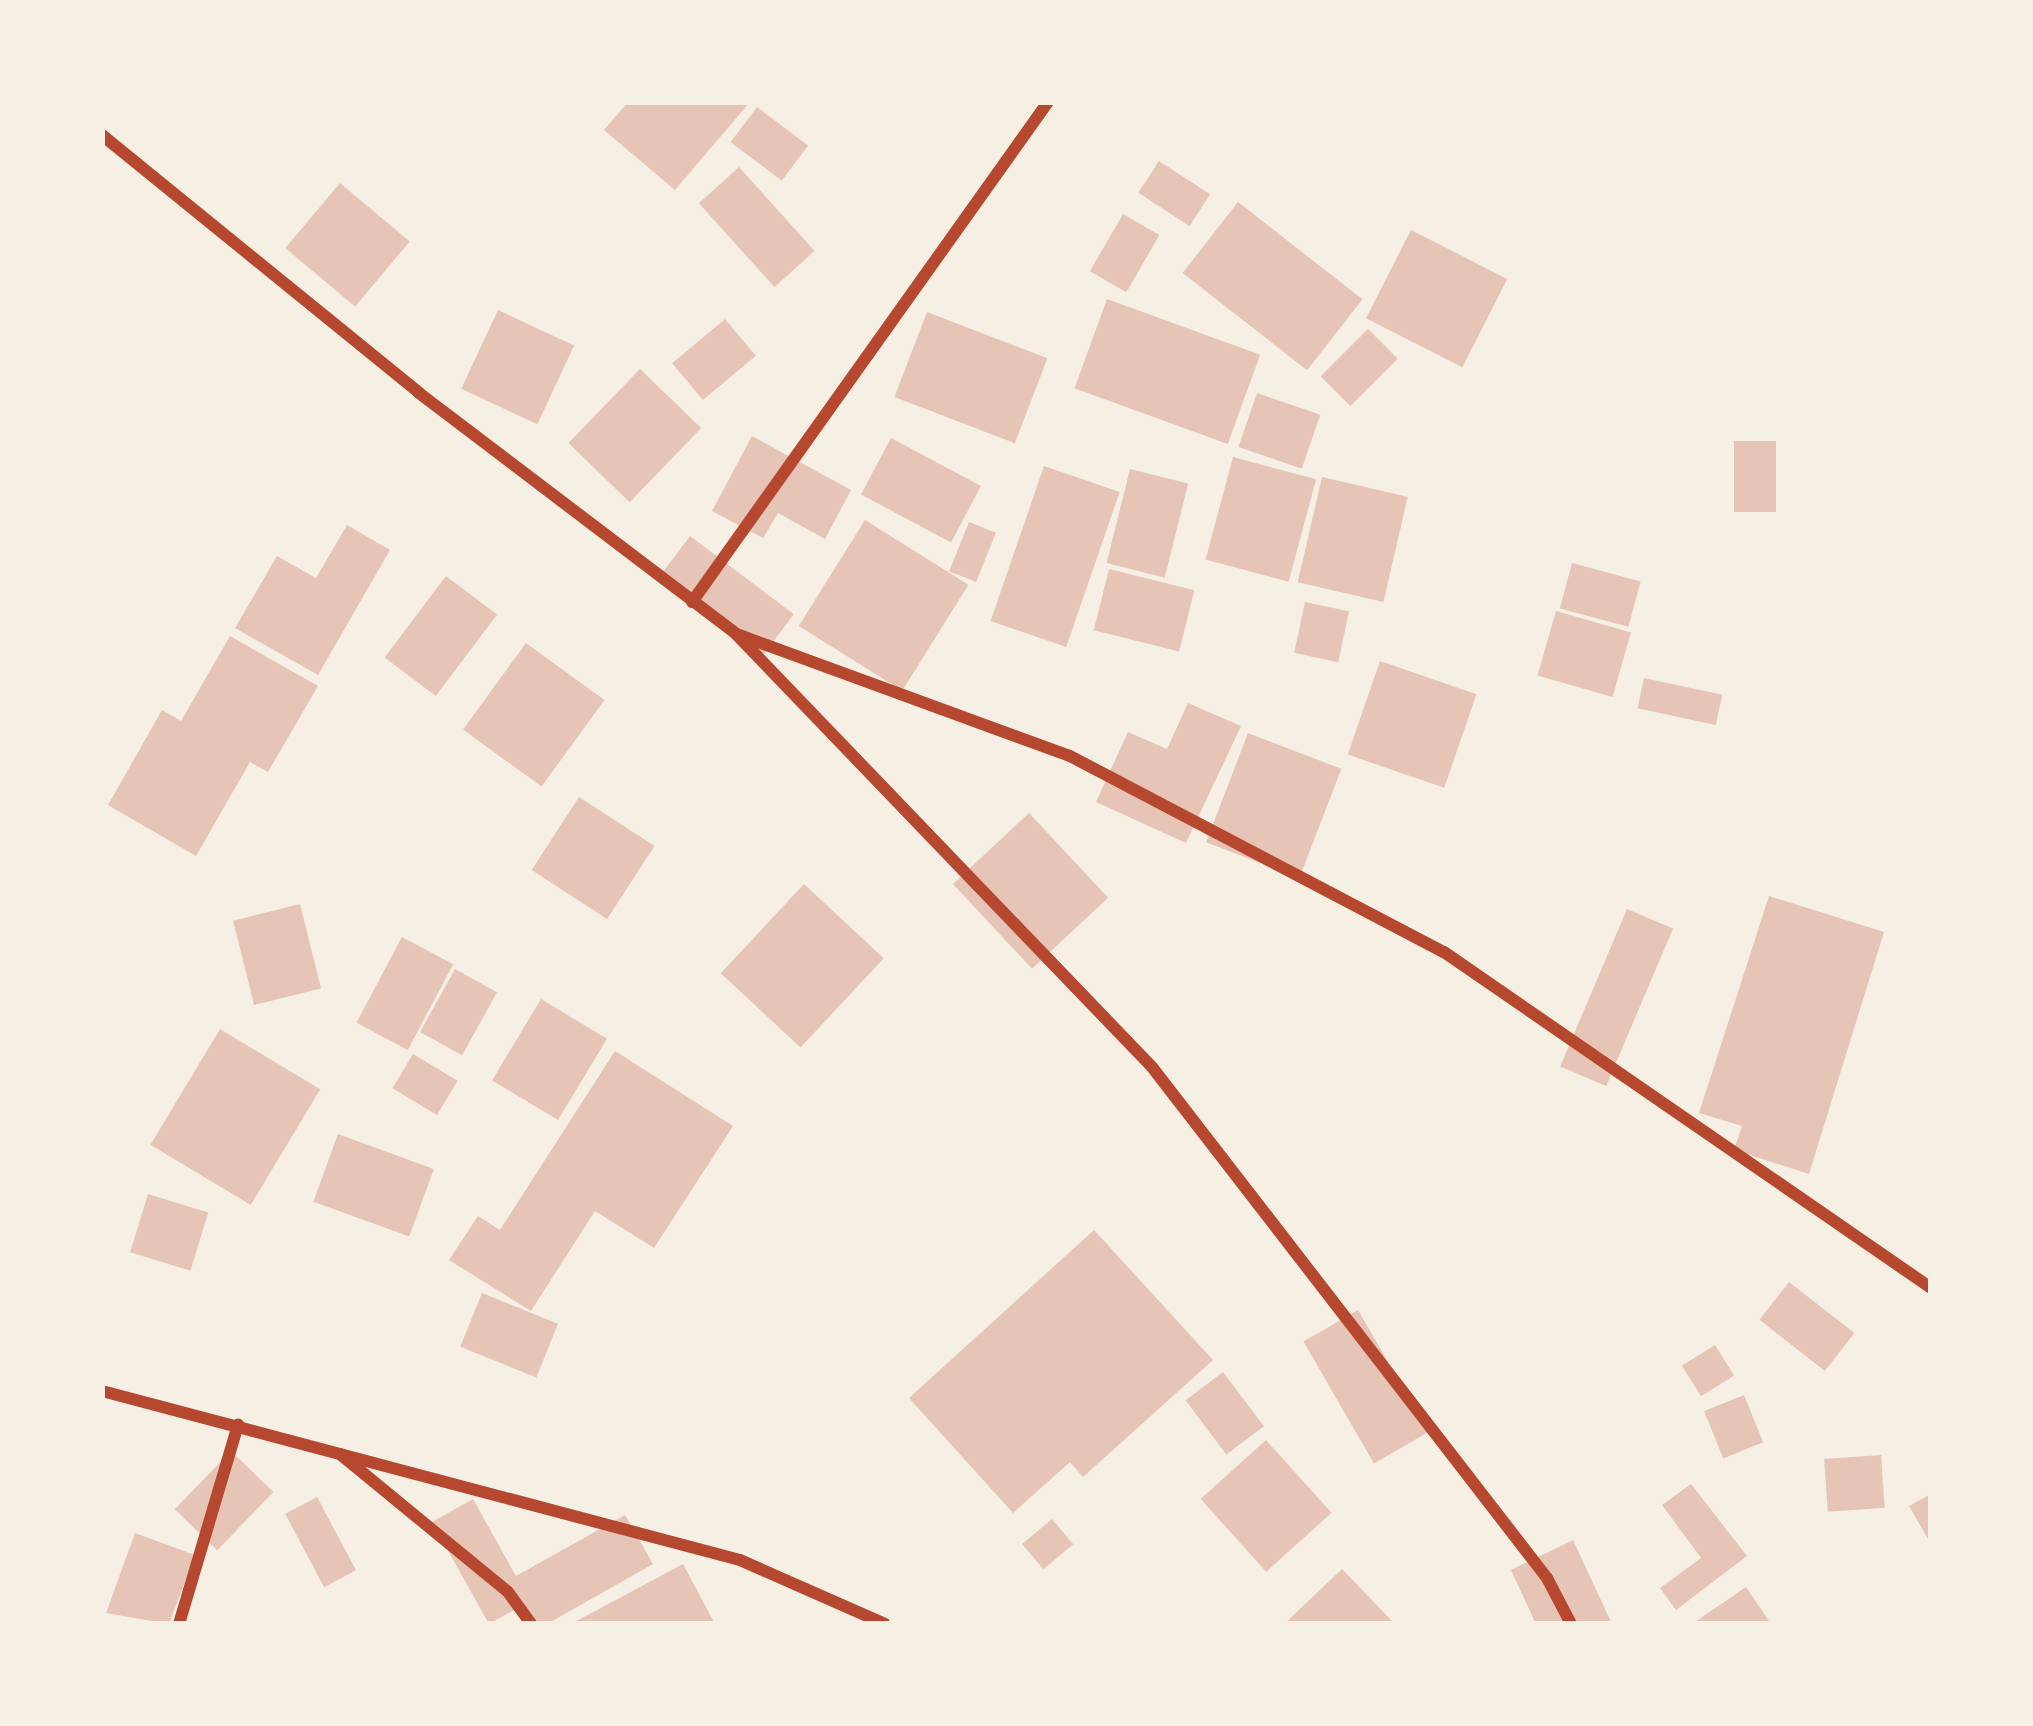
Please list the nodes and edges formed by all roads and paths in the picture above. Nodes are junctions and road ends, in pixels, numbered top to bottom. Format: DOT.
graph roads {
  1 [pos="1048,102"];
  2 [pos="102,135"];
  3 [pos="692,602"];
  4 [pos="736,634"];
  5 [pos="1931,1288"];
  6 [pos="102,1390"];
  7 [pos="238,1425"];
  8 [pos="336,1450"];
  9 [pos="178,1624"];
  10 [pos="531,1624"];
  11 [pos="885,1624"];
  12 [pos="1571,1624"];
  1 -- 3 [label="street"];
  2 -- 3 [label="street"];
  3 -- 4 [label="street"];
  4 -- 5 [label="street"];
  4 -- 12 [label="street"];
  6 -- 7 [label="street"];
  7 -- 8 [label="street"];
  7 -- 9 [label="street"];
  8 -- 10 [label="street"];
  8 -- 11 [label="street"];
}
